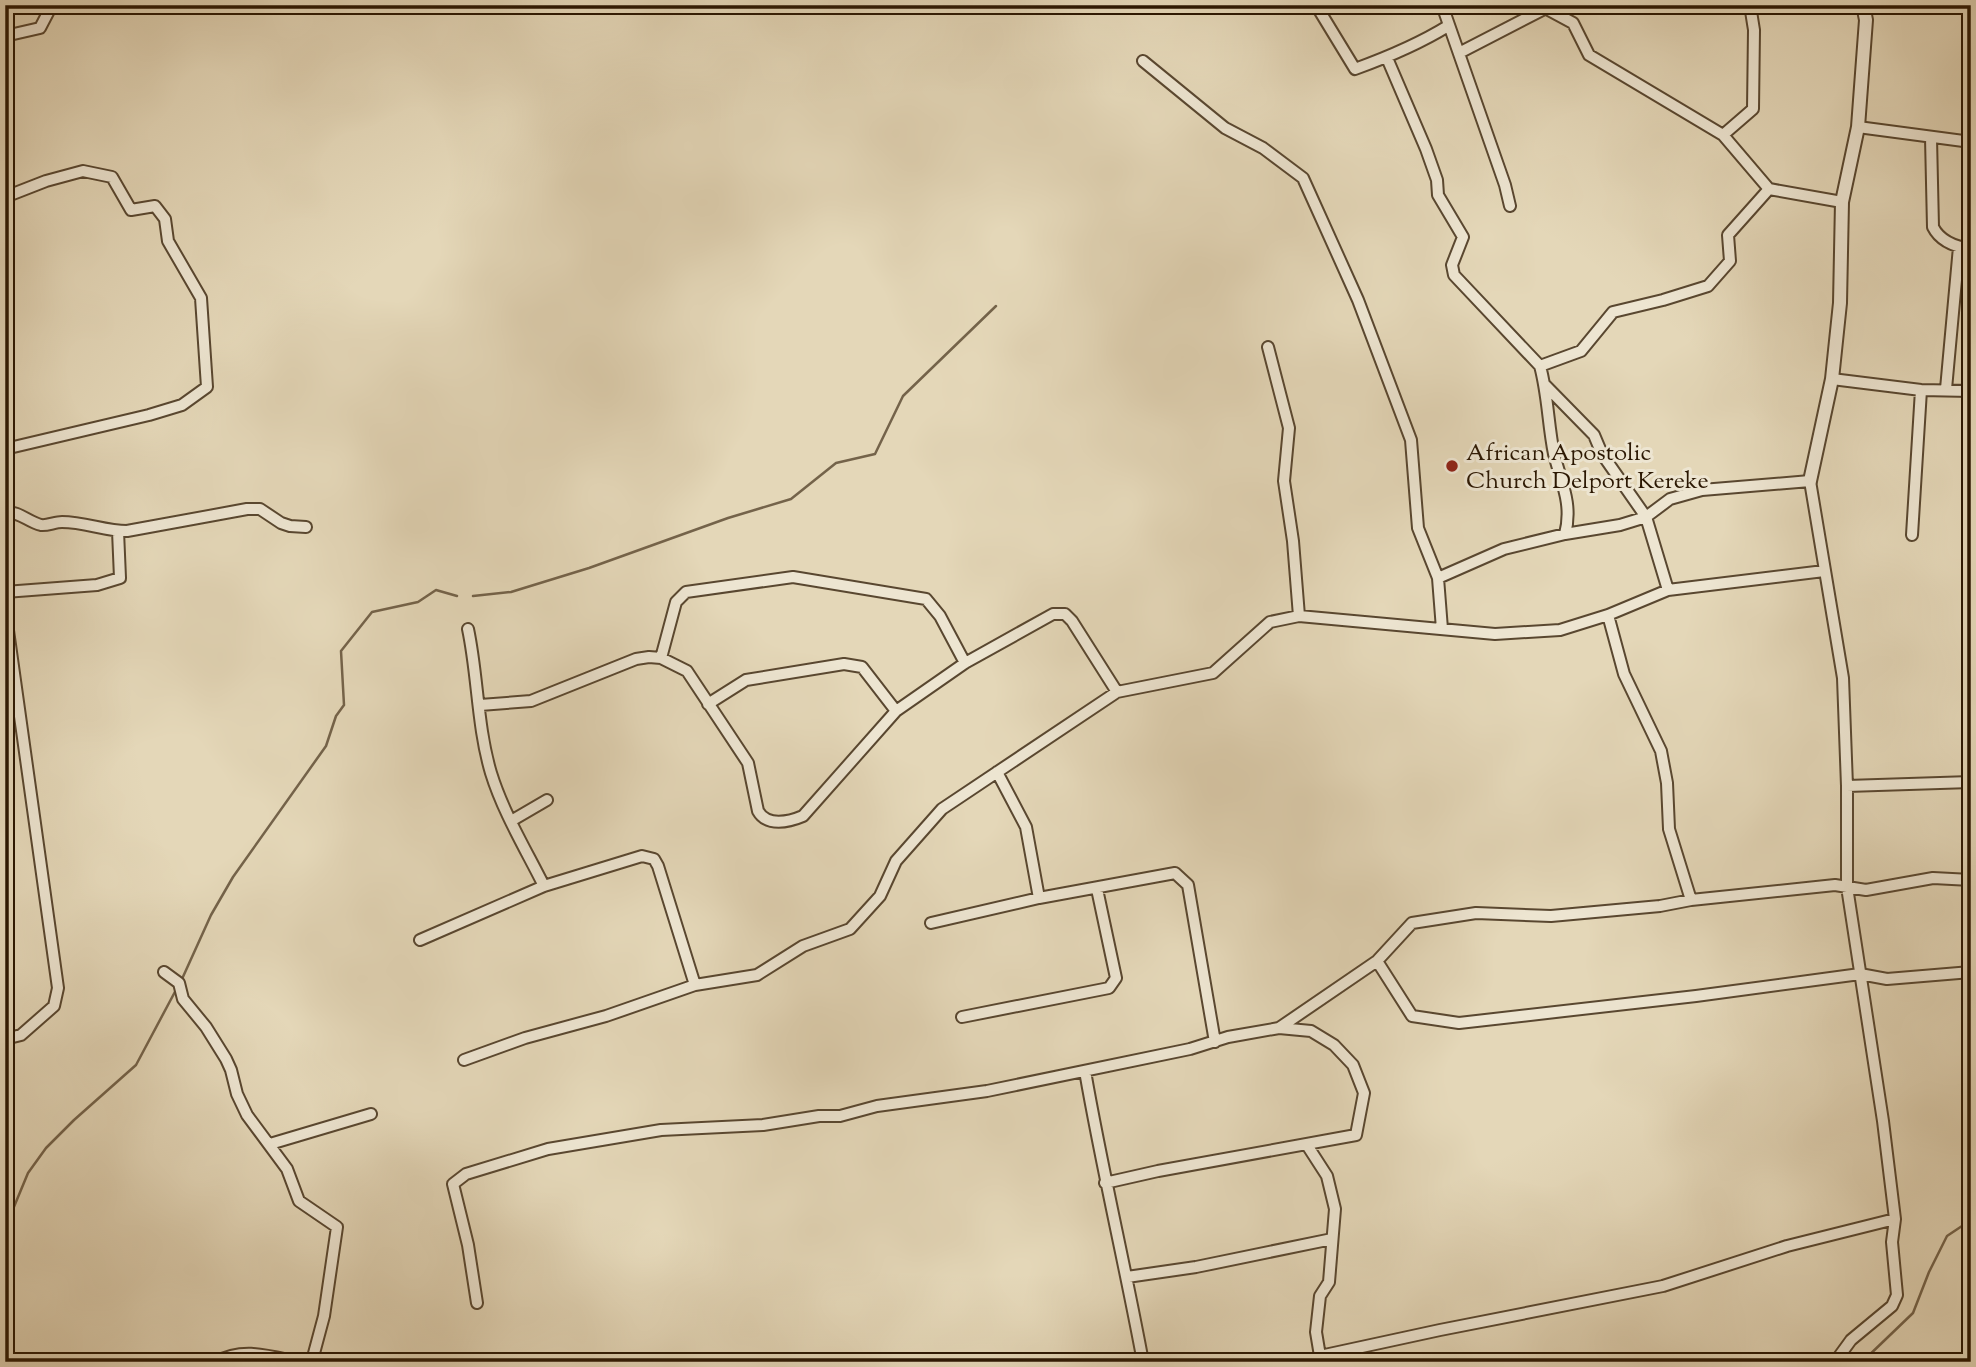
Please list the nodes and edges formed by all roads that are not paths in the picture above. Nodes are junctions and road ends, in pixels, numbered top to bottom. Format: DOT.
graph roads {
  1 [pos="52,5"];
  2 [pos="1316,5"];
  3 [pos="1442,5"];
  4 [pos="1750,5"];
  5 [pos="1863,5"];
  6 [pos="1549,7"];
  7 [pos="1448,26"];
  8 [pos="5,36"];
  9 [pos="1459,52"];
  10 [pos="1387,58"];
  11 [pos="1143,61"];
  12 [pos="1858,127"];
  13 [pos="1723,135"];
  14 [pos="1931,138"];
  15 [pos="1971,142"];
  16 [pos="1769,189"];
  17 [pos="5,197"];
  18 [pos="1842,202"];
  19 [pos="1510,206"];
  20 [pos="1965,248"];
  21 [pos="1268,347"];
  22 [pos="1540,366"];
  23 [pos="1832,379"];
  24 [pos="1545,385"];
  25 [pos="1945,389"];
  26 [pos="1921,390"];
  27 [pos="1971,390"];
  28 [pos="5,449"];
  29 [pos="1810,481"];
  30 [pos="5,512"];
  31 [pos="1646,517"];
  32 [pos="306,527"];
  33 [pos="118,531"];
  34 [pos="1565,534"];
  35 [pos="1912,535"];
  36 [pos="1824,571"];
  37 [pos="1438,578"];
  38 [pos="1668,590"];
  39 [pos="5,592"];
  40 [pos="5,609"];
  41 [pos="1608,615"];
  42 [pos="1299,616"];
  43 [pos="468,629"];
  44 [pos="1442,629"];
  45 [pos="661,658"];
  46 [pos="965,663"];
  47 [pos="1117,692"];
  48 [pos="708,704"];
  49 [pos="480,705"];
  50 [pos="897,711"];
  51 [pos="997,772"];
  52 [pos="1971,782"];
  53 [pos="1847,786"];
  54 [pos="547,800"];
  55 [pos="512,821"];
  56 [pos="1971,880"];
  57 [pos="544,886"];
  58 [pos="1847,887"];
  59 [pos="1097,889"];
  60 [pos="1039,898"];
  61 [pos="1691,900"];
  62 [pos="931,923"];
  63 [pos="420,940"];
  64 [pos="1377,961"];
  65 [pos="164,972"];
  66 [pos="1971,972"];
  67 [pos="1860,974"];
  68 [pos="695,985"];
  69 [pos="962,1017"];
  70 [pos="1279,1028"];
  71 [pos="5,1040"];
  72 [pos="1215,1042"];
  73 [pos="464,1059"];
  74 [pos="1085,1071"];
  75 [pos="371,1114"];
  76 [pos="270,1144"];
  77 [pos="1307,1145"];
  78 [pos="1105,1183"];
  79 [pos="1895,1219"];
  80 [pos="1332,1239"];
  81 [pos="1127,1276"];
  82 [pos="477,1303"];
  83 [pos="216,1362"];
  84 [pos="297,1362"];
  85 [pos="306,1362"];
  86 [pos="1143,1362"];
  87 [pos="1835,1362"];
  1 -- 8 [label="street"];
  2 -- 10 [label="street"];
  3 -- 7 [label="street"];
  4 -- 13 [label="street"];
  5 -- 12 [label="street"];
  6 -- 9 [label="street"];
  6 -- 13 [label="street"];
  7 -- 9 [label="street"];
  7 -- 10 [label="street"];
  9 -- 19 [label="street"];
  10 -- 22 [label="street"];
  11 -- 37 [label="street"];
  12 -- 14 [label="street"];
  12 -- 18 [label="street"];
  13 -- 16 [label="street"];
  14 -- 15 [label="street"];
  14 -- 20 [label="street"];
  16 -- 18 [label="street"];
  16 -- 22 [label="street"];
  17 -- 28 [label="street"];
  18 -- 23 [label="street"];
  20 -- 25 [label="street"];
  21 -- 42 [label="street"];
  22 -- 24 [label="street"];
  23 -- 26 [label="street"];
  23 -- 29 [label="street"];
  24 -- 31 [label="street"];
  24 -- 34 [label="street"];
  25 -- 26 [label="street"];
  25 -- 27 [label="street"];
  26 -- 35 [label="street"];
  29 -- 31 [label="street"];
  29 -- 36 [label="street"];
  30 -- 33 [label="street"];
  31 -- 34 [label="street"];
  31 -- 38 [label="street"];
  32 -- 33 [label="street"];
  33 -- 39 [label="street"];
  34 -- 37 [label="street"];
  36 -- 38 [label="street"];
  36 -- 53 [label="street"];
  37 -- 44 [label="street"];
  38 -- 41 [label="street"];
  40 -- 71 [label="street"];
  41 -- 44 [label="street"];
  41 -- 61 [label="street"];
  42 -- 44 [label="street"];
  42 -- 47 [label="street"];
  43 -- 49 [label="street"];
  45 -- 46 [label="street"];
  45 -- 48 [label="street"];
  45 -- 49 [label="street"];
  46 -- 47 [label="street"];
  46 -- 50 [label="street"];
  47 -- 51 [label="street"];
  48 -- 50 [label="street"];
  48 -- 50 [label="street"];
  49 -- 55 [label="street"];
  51 -- 60 [label="street"];
  51 -- 68 [label="street"];
  52 -- 53 [label="street"];
  53 -- 58 [label="street"];
  54 -- 55 [label="street"];
  55 -- 57 [label="street"];
  56 -- 58 [label="street"];
  57 -- 63 [label="street"];
  57 -- 68 [label="street"];
  58 -- 61 [label="street"];
  58 -- 67 [label="street"];
  59 -- 60 [label="street"];
  59 -- 69 [label="street"];
  59 -- 72 [label="street"];
  60 -- 62 [label="street"];
  61 -- 64 [label="street"];
  64 -- 67 [label="street"];
  64 -- 70 [label="street"];
  65 -- 76 [label="street"];
  66 -- 67 [label="street"];
  67 -- 79 [label="street"];
  68 -- 73 [label="street"];
  70 -- 72 [label="street"];
  70 -- 77 [label="street"];
  72 -- 74 [label="street"];
  74 -- 78 [label="street"];
  74 -- 82 [label="street"];
  75 -- 76 [label="street"];
  76 -- 85 [label="street"];
  77 -- 78 [label="street"];
  77 -- 80 [label="street"];
  78 -- 81 [label="street"];
  79 -- 80 [label="street"];
  79 -- 87 [label="street"];
  80 -- 81 [label="street"];
  81 -- 86 [label="street"];
  83 -- 84 [label="street"];
}
